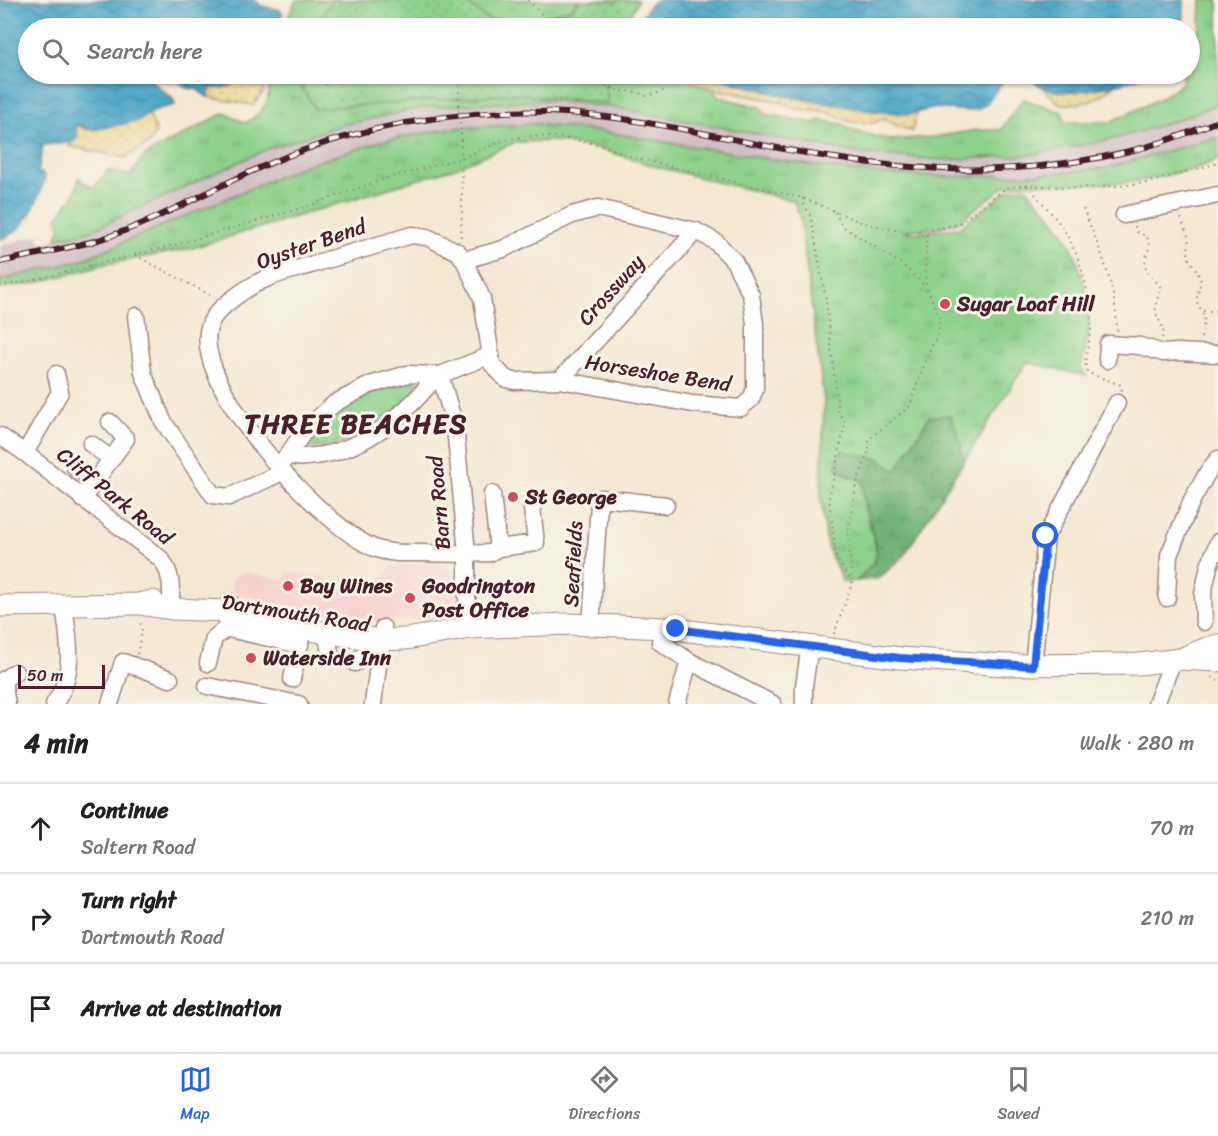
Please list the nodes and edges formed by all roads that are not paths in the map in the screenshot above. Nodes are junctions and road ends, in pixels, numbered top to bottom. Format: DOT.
graph roads {
  1 [pos="1218,195"];
  2 [pos="1124,215"];
  3 [pos="696,231"];
  4 [pos="461,256"];
  5 [pos="136,316"];
  6 [pos="1218,354"];
  7 [pos="491,355"];
  8 [pos="1107,360"];
  9 [pos="56,374"];
  10 [pos="439,375"];
  11 [pos="560,380"];
  12 [pos="1117,403"];
  13 [pos="110,422"];
  14 [pos="0,436"];
  15 [pos="91,444"];
  16 [pos="25,453"];
  17 [pos="111,459"];
  18 [pos="1218,459"];
  19 [pos="283,461"];
  20 [pos="75,467"];
  21 [pos="94,481"];
  22 [pos="492,494"];
  23 [pos="82,499"];
  24 [pos="666,505"];
  25 [pos="532,508"];
  26 [pos="1218,542"];
  27 [pos="498,548"];
  28 [pos="467,554"];
  29 [pos="1211,591"];
  30 [pos="1167,598"];
  31 [pos="171,603"];
  32 [pos="0,606"];
  33 [pos="64,606"];
  34 [pos="229,613"];
  35 [pos="592,620"];
  36 [pos="1208,621"];
  37 [pos="468,623"];
  38 [pos="303,629"];
  39 [pos="326,632"];
  40 [pos="381,634"];
  41 [pos="664,635"];
  42 [pos="819,646"];
  43 [pos="1214,651"];
  44 [pos="331,658"];
  45 [pos="1176,660"];
  46 [pos="689,661"];
  47 [pos="208,663"];
  48 [pos="355,663"];
  49 [pos="1033,666"];
  50 [pos="6,677"];
  51 [pos="170,679"];
  52 [pos="292,679"];
  53 [pos="207,687"];
  54 [pos="7,704"];
  55 [pos="54,704"];
  56 [pos="110,704"];
  57 [pos="299,704"];
  58 [pos="373,704"];
  59 [pos="677,704"];
  60 [pos="773,704"];
  61 [pos="804,704"];
  62 [pos="1156,704"];
  1 -- 2 [label="street"];
  3 -- 4 [label="street, Horseshoe Bend"];
  3 -- 11 [label="street, Crossway"];
  3 -- 11 [label="street, Horseshoe Bend"];
  4 -- 7 [label="street"];
  4 -- 19 [label="street, Oyster Bend"];
  5 -- 19 [label="street"];
  6 -- 8 [label="street"];
  7 -- 10 [label="street"];
  7 -- 11 [label="street, Horseshoe Bend"];
  9 -- 16 [label="street"];
  10 -- 19 [label="street"];
  10 -- 19 [label="street"];
  10 -- 28 [label="street, Barn Road"];
  12 -- 49 [label="street"];
  13 -- 17 [label="street"];
  14 -- 16 [label="street, Cliff Park Road"];
  15 -- 17 [label="street"];
  16 -- 23 [label="street, Cliff Park Road"];
  17 -- 21 [label="street"];
  18 -- 30 [label="street"];
  19 -- 28 [label="street, Oyster Bend"];
  20 -- 21 [label="street"];
  21 -- 23 [label="street"];
  22 -- 27 [label="street"];
  23 -- 31 [label="street, Cliff Park Road"];
  24 -- 35 [label="street, Seafields"];
  25 -- 27 [label="street, Oyster Bend"];
  26 -- 29 [label="street"];
  27 -- 28 [label="street, Oyster Bend"];
  28 -- 37 [label="street, Barn Road"];
  29 -- 36 [label="street"];
  31 -- 33 [label="main road, Dartmouth Road"];
  31 -- 34 [label="main road, Dartmouth Road"];
  32 -- 33 [label="main road, Dartmouth Road"];
  33 -- 55 [label="street"];
  34 -- 38 [label="main road, Dartmouth Road"];
  34 -- 38 [label="street"];
  34 -- 47 [label="street"];
  35 -- 37 [label="main road, Dartmouth Road"];
  35 -- 41 [label="main road, Dartmouth Road"];
  37 -- 40 [label="main road, Dartmouth Road"];
  38 -- 39 [label="main road, Dartmouth Road"];
  38 -- 40 [label="main road, Dartmouth Road"];
  38 -- 52 [label="street"];
  39 -- 40 [label="main road, Dartmouth Road"];
  39 -- 44 [label="street"];
  40 -- 48 [label="street"];
  40 -- 58 [label="street"];
  41 -- 42 [label="main road, Dartmouth Road"];
  41 -- 46 [label="street"];
  42 -- 49 [label="main road, Dartmouth Road"];
  42 -- 61 [label="street"];
  43 -- 45 [label="main road, Dartmouth Road"];
  45 -- 49 [label="main road, Dartmouth Road"];
  45 -- 62 [label="street"];
  46 -- 59 [label="street"];
  46 -- 60 [label="street"];
  50 -- 54 [label="street"];
  51 -- 56 [label="street"];
  53 -- 57 [label="street"];
}
